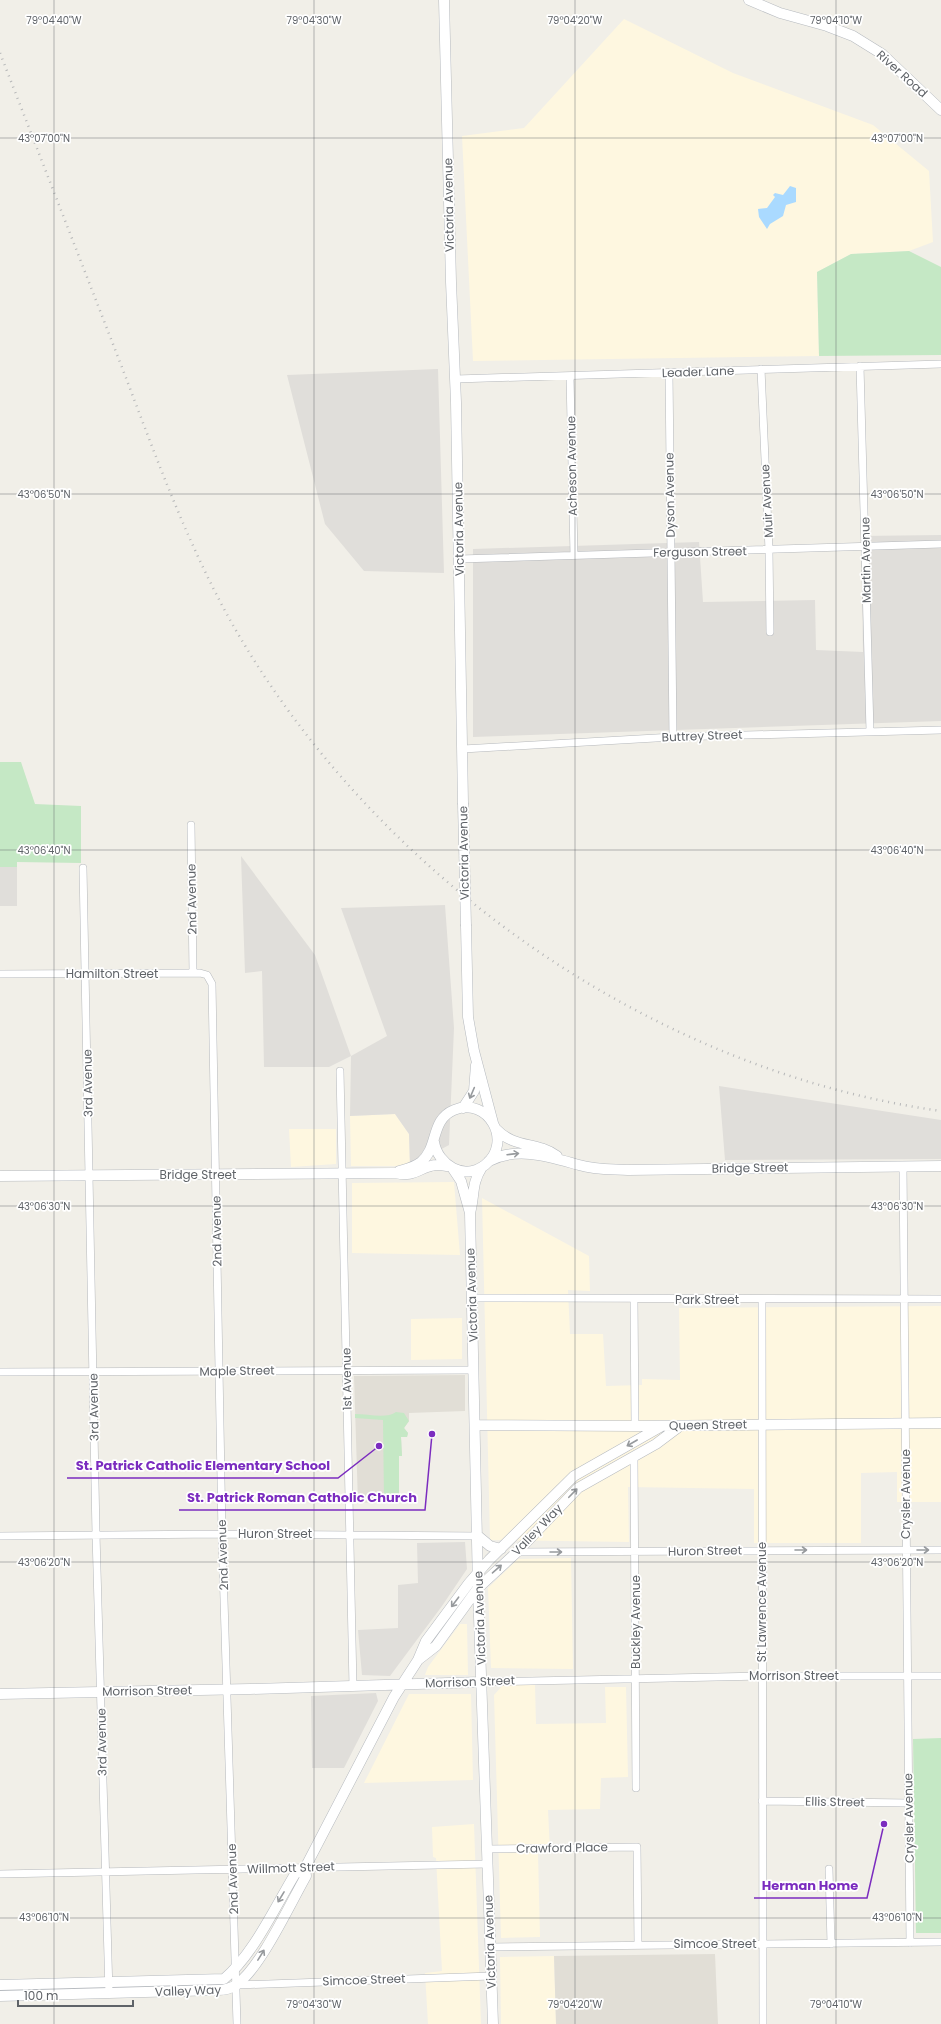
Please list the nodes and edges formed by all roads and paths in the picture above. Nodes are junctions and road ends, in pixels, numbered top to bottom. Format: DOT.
graph roads {
  1 [pos="444,0"];
  2 [pos="749,0"];
  3 [pos="941,110"];
  4 [pos="941,364"];
  5 [pos="860,366"];
  6 [pos="761,369"];
  7 [pos="669,373"];
  8 [pos="570,377"];
  9 [pos="456,379"];
  10 [pos="941,544"];
  11 [pos="865,547"];
  12 [pos="769,550"];
  13 [pos="672,552"];
  14 [pos="574,555"];
  15 [pos="459,559"];
  16 [pos="770,632"];
  17 [pos="941,730"];
  18 [pos="870,731"];
  19 [pos="673,737"];
  20 [pos="463,749"];
  21 [pos="191,825"];
  22 [pos="83,868"];
  23 [pos="193,973"];
  24 [pos="0,974"];
  25 [pos="85,974"];
  26 [pos="213,989"];
  27 [pos="476,1057"];
  28 [pos="340,1072"];
  29 [pos="463,1108"];
  30 [pos="495,1126"];
  31 [pos="434,1142"];
  32 [pos="561,1159"];
  33 [pos="486,1164"];
  34 [pos="903,1166"];
  35 [pos="941,1166"];
  36 [pos="450,1167"];
  37 [pos="395,1173"];
  38 [pos="216,1174"];
  39 [pos="343,1174"];
  40 [pos="0,1176"];
  41 [pos="90,1176"];
  42 [pos="470,1213"];
  43 [pos="473,1298"];
  44 [pos="634,1299"];
  45 [pos="762,1299"];
  46 [pos="905,1299"];
  47 [pos="941,1299"];
  48 [pos="347,1369"];
  49 [pos="474,1370"];
  50 [pos="220,1371"];
  51 [pos="0,1372"];
  52 [pos="93,1372"];
  53 [pos="907,1423"];
  54 [pos="941,1423"];
  55 [pos="761,1424"];
  56 [pos="475,1425"];
  57 [pos="635,1426"];
  58 [pos="662,1426"];
  59 [pos="680,1426"];
  60 [pos="634,1456"];
  61 [pos="96,1534"];
  62 [pos="222,1534"];
  63 [pos="350,1534"];
  64 [pos="0,1536"];
  65 [pos="478,1536"];
  66 [pos="501,1548"];
  67 [pos="762,1550"];
  68 [pos="906,1550"];
  69 [pos="941,1550"];
  70 [pos="517,1552"];
  71 [pos="636,1552"];
  72 [pos="479,1571"];
  73 [pos="478,1588"];
  74 [pos="418,1660"];
  75 [pos="763,1676"];
  76 [pos="908,1676"];
  77 [pos="941,1676"];
  78 [pos="636,1678"];
  79 [pos="482,1682"];
  80 [pos="401,1685"];
  81 [pos="354,1687"];
  82 [pos="227,1690"];
  83 [pos="101,1692"];
  84 [pos="0,1694"];
  85 [pos="636,1788"];
  86 [pos="762,1801"];
  87 [pos="909,1803"];
  88 [pos="487,1849"];
  89 [pos="487,1864"];
  90 [pos="305,1868"];
  91 [pos="829,1869"];
  92 [pos="233,1870"];
  93 [pos="105,1871"];
  94 [pos="0,1874"];
  95 [pos="941,1942"];
  96 [pos="910,1943"];
  97 [pos="762,1944"];
  98 [pos="831,1944"];
  99 [pos="638,1945"];
  100 [pos="490,1947"];
  101 [pos="236,1969"];
  102 [pos="491,1976"];
  103 [pos="109,1983"];
  104 [pos="0,1985"];
  105 [pos="236,1985"];
  106 [pos="109,1993"];
  107 [pos="0,1996"];
  108 [pos="237,2024"];
  109 [pos="492,2024"];
  110 [pos="763,2024"];
  1 -- 9 [label="main road, Victoria Avenue"];
  2 -- 3 [label="main road, River Road"];
  4 -- 5 [label="street, Leader Lane"];
  5 -- 6 [label="street, Leader Lane"];
  5 -- 11 [label="street, Martin Avenue"];
  6 -- 7 [label="street, Leader Lane"];
  6 -- 12 [label="street, Muir Avenue"];
  7 -- 8 [label="street, Leader Lane"];
  7 -- 13 [label="street, Dyson Avenue"];
  8 -- 9 [label="street, Leader Lane"];
  8 -- 14 [label="street, Acheson Avenue"];
  9 -- 15 [label="main road, Victoria Avenue"];
  10 -- 11 [label="street, Ferguson Street"];
  11 -- 12 [label="street, Ferguson Street"];
  11 -- 18 [label="street, Martin Avenue"];
  12 -- 13 [label="street, Ferguson Street"];
  12 -- 16 [label="street, Muir Avenue"];
  13 -- 14 [label="street, Ferguson Street"];
  13 -- 19 [label="street, Dyson Avenue"];
  14 -- 15 [label="street, Ferguson Street"];
  15 -- 20 [label="main road, Victoria Avenue"];
  17 -- 18 [label="street, Buttrey Street"];
  18 -- 19 [label="street, Buttrey Street"];
  19 -- 20 [label="street, Buttrey Street"];
  20 -- 27 [label="main road, Victoria Avenue, bridge"];
  21 -- 23 [label="street, 2nd Avenue"];
  22 -- 25 [label="street, 3rd Avenue"];
  23 -- 25 [label="street, Hamilton Street"];
  23 -- 26 [label="street, Hamilton Street"];
  24 -- 25 [label="street, Hamilton Street"];
  25 -- 41 [label="street, 3rd Avenue"];
  26 -- 38 [label="street, 2nd Avenue"];
  27 -- 29 [label="main road, Victoria Avenue, one-way"];
  27 -- 30 [label="main road, Victoria Avenue"];
  28 -- 39 [label="street, 1st Avenue"];
  29 -- 30 [label="main road"];
  29 -- 31 [label="main road"];
  30 -- 32 [label="main road, Bridge Street"];
  30 -- 33 [label="main road"];
  31 -- 36 [label="main road"];
  31 -- 37 [label="main road, Bridge Street"];
  33 -- 32 [label="main road, Bridge Street, one-way"];
  32 -- 34 [label="main road, Bridge Street"];
  33 -- 36 [label="main road"];
  33 -- 42 [label="main road, Victoria Avenue"];
  34 -- 35 [label="main road, Bridge Street"];
  34 -- 46 [label="street, Crysler Avenue"];
  36 -- 37 [label="main road, Bridge Street"];
  36 -- 42 [label="main road, Victoria Avenue"];
  37 -- 39 [label="main road, Bridge Street"];
  38 -- 39 [label="main road, Bridge Street"];
  38 -- 41 [label="main road, Bridge Street"];
  38 -- 50 [label="street, 2nd Avenue"];
  39 -- 48 [label="street, 1st Avenue"];
  40 -- 41 [label="main road, Bridge Street"];
  41 -- 52 [label="street, 3rd Avenue"];
  42 -- 43 [label="main road, Victoria Avenue"];
  43 -- 44 [label="street, Park Street"];
  43 -- 49 [label="main road, Victoria Avenue"];
  44 -- 45 [label="street, Park Street"];
  44 -- 57 [label="street"];
  45 -- 46 [label="street, Park Street"];
  45 -- 55 [label="street, St Lawrence Avenue"];
  46 -- 47 [label="street, Park Street"];
  46 -- 53 [label="street, Crysler Avenue"];
  48 -- 49 [label="street, Maple Street"];
  48 -- 50 [label="street, Maple Street"];
  48 -- 63 [label="street, 1st Avenue"];
  49 -- 56 [label="main road, Victoria Avenue"];
  50 -- 52 [label="street, Maple Street"];
  50 -- 62 [label="street, 2nd Avenue"];
  51 -- 52 [label="street, Maple Street"];
  52 -- 61 [label="street, 3rd Avenue"];
  53 -- 54 [label="main road, Queen Street"];
  53 -- 55 [label="main road, Queen Street"];
  53 -- 68 [label="street, Crysler Avenue"];
  55 -- 59 [label="main road, Queen Street"];
  55 -- 67 [label="street, St Lawrence Avenue"];
  56 -- 57 [label="main road, Queen Street"];
  56 -- 65 [label="main road, Victoria Avenue"];
  57 -- 58 [label="main road, Queen Street"];
  58 -- 59 [label="main road, Queen Street"];
  58 -- 66 [label="main road, Valley Way, one-way"];
  59 -- 60 [label="main road, Valley Way"];
  70 -- 60 [label="main road, Valley Way, one-way"];
  60 -- 71 [label="street, Buckley Avenue"];
  61 -- 62 [label="street, Huron Street"];
  61 -- 64 [label="street, Huron Street"];
  61 -- 83 [label="street, 3rd Avenue"];
  62 -- 63 [label="street, Huron Street"];
  62 -- 82 [label="street, 2nd Avenue"];
  63 -- 65 [label="street, Huron Street"];
  63 -- 81 [label="street, 1st Avenue"];
  65 -- 66 [label="main road"];
  65 -- 72 [label="main road, Victoria Avenue"];
  66 -- 72 [label="main road, Valley Way"];
  67 -- 68 [label="street, Huron Street, one-way"];
  67 -- 71 [label="street, Huron Street"];
  67 -- 75 [label="street, St Lawrence Avenue"];
  68 -- 69 [label="street, Huron Street, one-way"];
  68 -- 76 [label="street, Crysler Avenue"];
  70 -- 71 [label="street, Huron Street, one-way"];
  73 -- 70 [label="main road, Valley Way, one-way"];
  71 -- 78 [label="street, Buckley Avenue"];
  72 -- 73 [label="main road, Victoria Avenue"];
  72 -- 74 [label="main road, Valley Way, one-way"];
  73 -- 74 [label="main road, Valley Way"];
  73 -- 79 [label="main road, Victoria Avenue"];
  74 -- 80 [label="main road, Valley Way"];
  75 -- 76 [label="street, Morrison Street"];
  75 -- 78 [label="street, Morrison Street"];
  75 -- 86 [label="street, St Lawrence Avenue"];
  76 -- 77 [label="street, Morrison Street"];
  76 -- 87 [label="street, Crysler Avenue"];
  78 -- 79 [label="street, Morrison Street"];
  78 -- 85 [label="street, Buckley Avenue"];
  79 -- 80 [label="main road, Morrison Street"];
  79 -- 88 [label="main road, Victoria Avenue"];
  80 -- 81 [label="main road, Morrison Street"];
  80 -- 90 [label="main road, Valley Way"];
  81 -- 82 [label="main road, Morrison Street"];
  82 -- 83 [label="main road, Morrison Street"];
  82 -- 92 [label="street, 2nd Avenue"];
  83 -- 84 [label="main road, Morrison Street"];
  83 -- 93 [label="street, 3rd Avenue"];
  86 -- 87 [label="street, Ellis Street"];
  86 -- 97 [label="street, St Lawrence Avenue"];
  87 -- 96 [label="street, Crysler Avenue"];
  88 -- 89 [label="main road, Victoria Avenue"];
  88 -- 99 [label="street, Crawford Place"];
  89 -- 90 [label="street, Willmott Street"];
  89 -- 100 [label="main road, Victoria Avenue"];
  90 -- 92 [label="street, Willmott Street"];
  90 -- 101 [label="main road, Valley Way, one-way"];
  105 -- 90 [label="main road, Valley Way, one-way"];
  91 -- 98 [label="street"];
  92 -- 93 [label="street, Willmott Street"];
  92 -- 101 [label="street, 2nd Avenue"];
  93 -- 94 [label="street, Willmott Street"];
  93 -- 103 [label="street, 3rd Avenue"];
  95 -- 96 [label="street, Simcoe Street"];
  96 -- 98 [label="street, Simcoe Street"];
  97 -- 98 [label="street, Simcoe Street"];
  97 -- 99 [label="street, Simcoe Street"];
  97 -- 110 [label="street, St Lawrence Avenue"];
  99 -- 100 [label="street, Simcoe Street"];
  100 -- 102 [label="main road, Victoria Avenue"];
  101 -- 103 [label="main road, Valley Way"];
  101 -- 105 [label="street, 2nd Avenue"];
  102 -- 105 [label="street, Simcoe Street"];
  102 -- 109 [label="main road, Victoria Avenue"];
  103 -- 104 [label="main road, Valley Way"];
  103 -- 106 [label="street, 3rd Avenue"];
  105 -- 106 [label="main road, Valley Way"];
  105 -- 108 [label="street, 2nd Avenue"];
  106 -- 107 [label="main road, Valley Way"];
}
